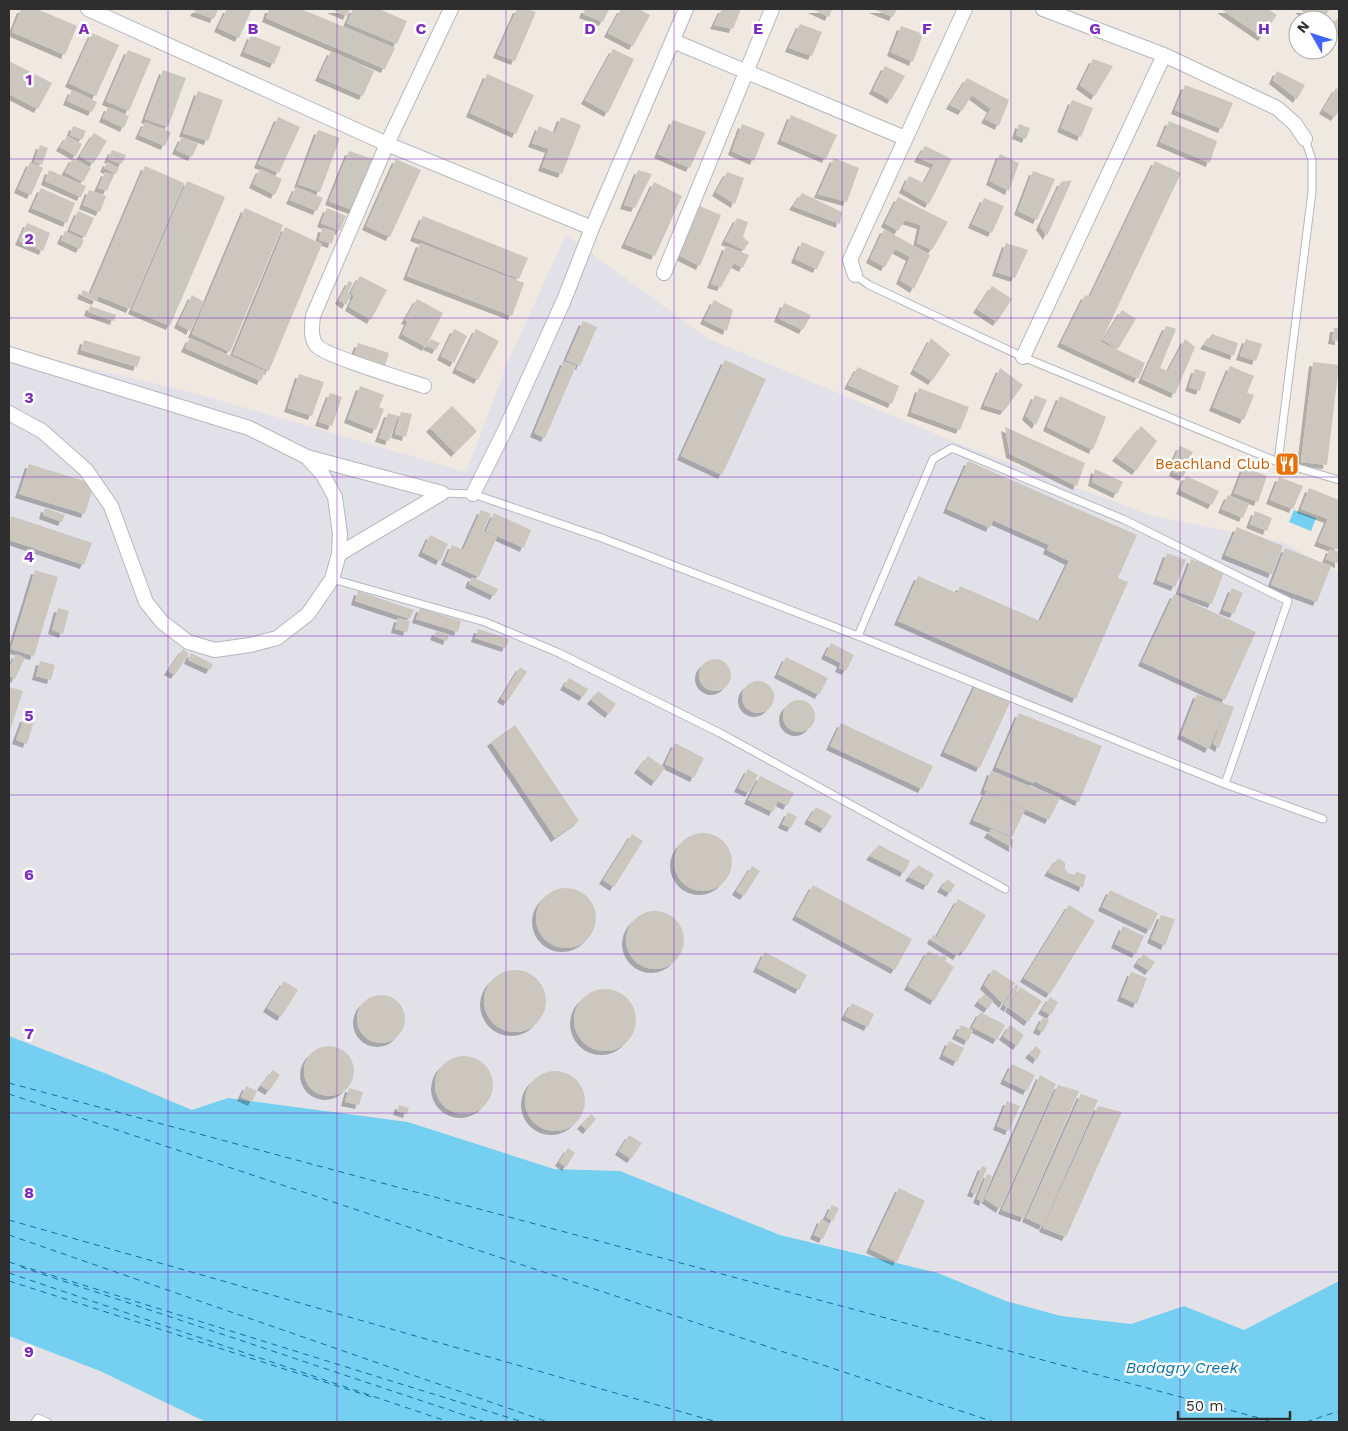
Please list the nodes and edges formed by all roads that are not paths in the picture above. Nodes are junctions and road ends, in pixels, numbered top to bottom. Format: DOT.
graph roads {
  1 [pos="88,9"];
  2 [pos="451,9"];
  3 [pos="686,9"];
  4 [pos="772,9"];
  5 [pos="965,9"];
  6 [pos="1043,9"];
  7 [pos="673,41"];
  8 [pos="1164,55"];
  9 [pos="745,72"];
  10 [pos="905,138"];
  11 [pos="1305,139"];
  12 [pos="387,144"];
  13 [pos="592,228"];
  14 [pos="664,273"];
  15 [pos="855,275"];
  16 [pos="9,354"];
  17 [pos="1023,357"];
  18 [pos="424,386"];
  19 [pos="9,413"];
  20 [pos="307,456"];
  21 [pos="1278,462"];
  22 [pos="1339,480"];
  23 [pos="442,493"];
  24 [pos="473,494"];
  25 [pos="339,554"];
  26 [pos="332,579"];
  27 [pos="858,636"];
  28 [pos="1225,784"];
  29 [pos="1323,819"];
  30 [pos="1005,889"];
  31 [pos="35,1422"];
  32 [pos="48,1422"];
  1 -- 12 [label="street"];
  2 -- 12 [label="street"];
  3 -- 7 [label="street"];
  4 -- 9 [label="street"];
  5 -- 10 [label="street"];
  6 -- 8 [label="street"];
  7 -- 9 [label="street"];
  7 -- 13 [label="street"];
  8 -- 11 [label="street"];
  8 -- 17 [label="street"];
  9 -- 10 [label="street"];
  9 -- 14 [label="street"];
  10 -- 15 [label="street"];
  11 -- 21 [label="lane"];
  12 -- 13 [label="street"];
  12 -- 18 [label="street"];
  13 -- 24 [label="street"];
  15 -- 17 [label="lane"];
  16 -- 20 [label="street"];
  17 -- 21 [label="lane"];
  19 -- 26 [label="street"];
  20 -- 23 [label="street"];
  20 -- 25 [label="street"];
  21 -- 22 [label="lane"];
  23 -- 24 [label="lane"];
  23 -- 25 [label="street"];
  24 -- 27 [label="lane"];
  25 -- 26 [label="street"];
  26 -- 30 [label="lane"];
  27 -- 28 [label="lane"];
  27 -- 28 [label="lane"];
  28 -- 29 [label="lane"];
  31 -- 32 [label="lane"];
}
